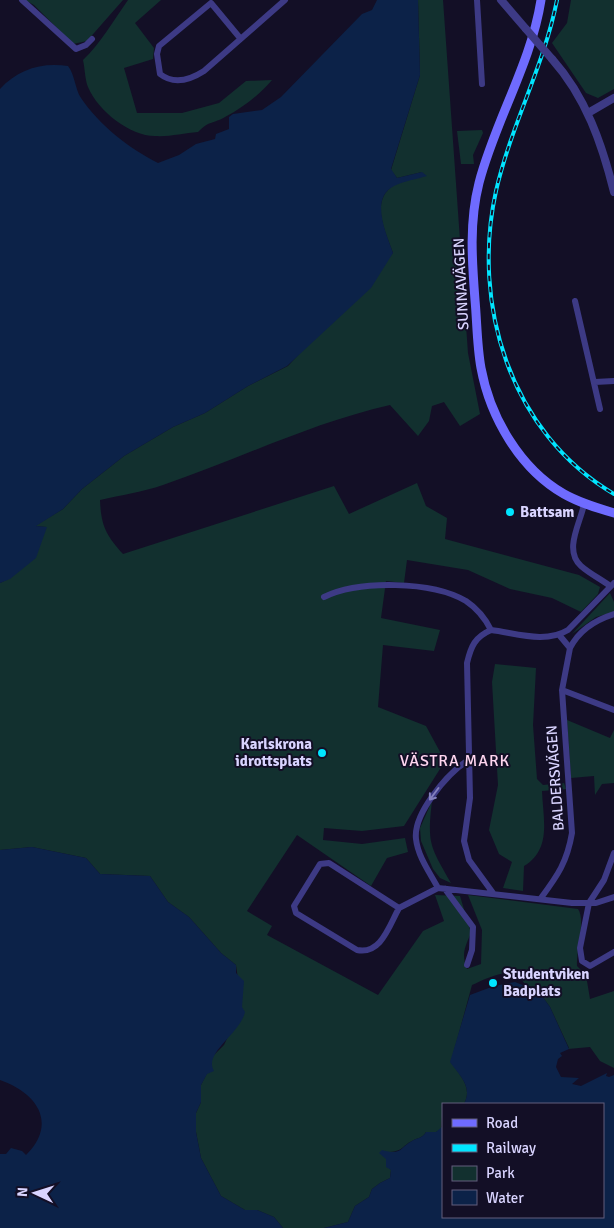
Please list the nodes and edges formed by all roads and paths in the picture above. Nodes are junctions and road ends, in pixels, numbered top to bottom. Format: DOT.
graph roads {
  1 [pos="22,0"];
  2 [pos="285,0"];
  3 [pos="477,0"];
  4 [pos="501,0"];
  5 [pos="541,0"];
  6 [pos="276,3"];
  7 [pos="240,38"];
  8 [pos="92,39"];
  9 [pos="482,84"];
  10 [pos="614,98"];
  11 [pos="588,113"];
  12 [pos="614,192"];
  13 [pos="575,301"];
  14 [pos="614,381"];
  15 [pos="595,382"];
  16 [pos="600,409"];
  17 [pos="584,504"];
  18 [pos="614,513"];
  19 [pos="612,585"];
  20 [pos="324,597"];
  21 [pos="614,614"];
  22 [pos="492,630"];
  23 [pos="560,636"];
  24 [pos="570,648"];
  25 [pos="562,690"];
  26 [pos="614,710"];
  27 [pos="467,761"];
  28 [pos="614,853"];
  29 [pos="442,889"];
  30 [pos="492,893"];
  31 [pos="614,897"];
  32 [pos="541,898"];
  33 [pos="589,903"];
  34 [pos="399,908"];
  35 [pos="614,952"];
  36 [pos="467,965"];
  1 -- 8 [label="street"];
  2 -- 6 [label="street"];
  3 -- 9 [label="street"];
  4 -- 11 [label="street, bridge"];
  5 -- 17 [label="main road, SUNNAVÄGEN"];
  6 -- 7 [label="street"];
  7 -- 7 [label="street"];
  10 -- 11 [label="street"];
  11 -- 12 [label="street"];
  13 -- 15 [label="street"];
  14 -- 15 [label="street"];
  15 -- 16 [label="street"];
  17 -- 18 [label="main road, SUNNAVÄGEN"];
  17 -- 19 [label="street"];
  19 -- 23 [label="street"];
  20 -- 22 [label="street"];
  21 -- 24 [label="street"];
  22 -- 23 [label="street"];
  22 -- 27 [label="street"];
  23 -- 24 [label="street"];
  24 -- 25 [label="street, BALDERSVÄGEN"];
  25 -- 26 [label="street"];
  25 -- 32 [label="street, BALDERSVÄGEN"];
  27 -- 29 [label="street, one-way"];
  27 -- 30 [label="street"];
  28 -- 33 [label="street"];
  29 -- 30 [label="street"];
  29 -- 34 [label="street"];
  29 -- 36 [label="street"];
  30 -- 32 [label="street"];
  31 -- 33 [label="street"];
  32 -- 33 [label="street"];
  33 -- 35 [label="street"];
  34 -- 34 [label="street"];
}
